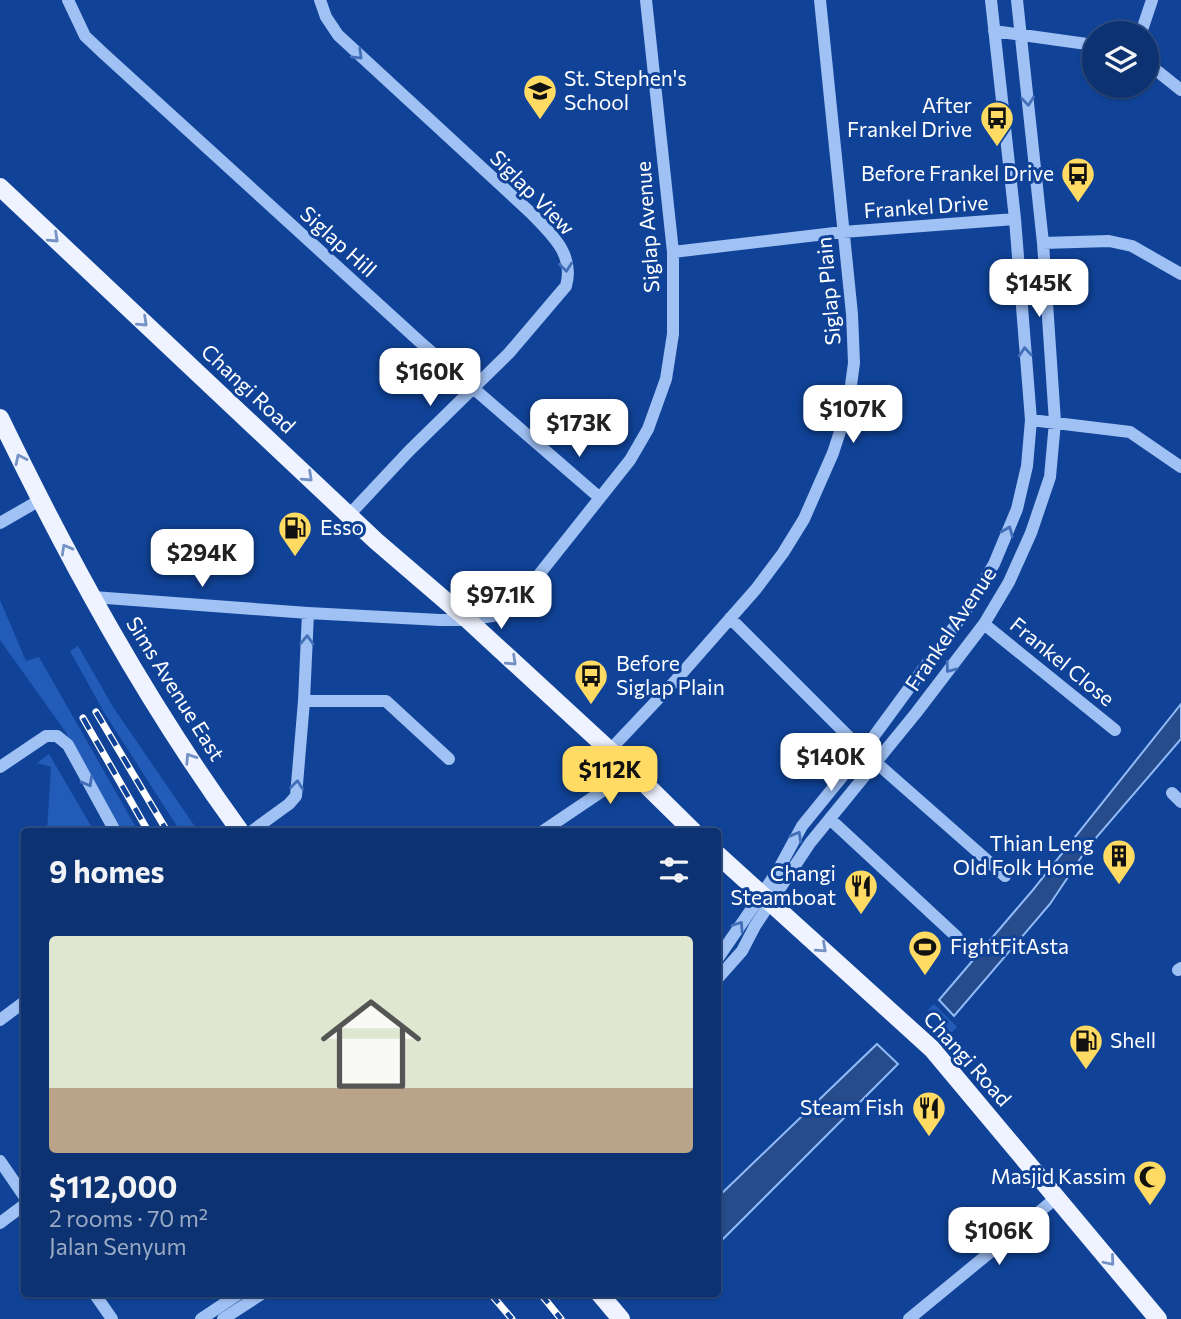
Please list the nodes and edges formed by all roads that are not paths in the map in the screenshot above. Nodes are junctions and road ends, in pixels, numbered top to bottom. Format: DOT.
graph roads {
  1 [pos="68,0"];
  2 [pos="320,0"];
  3 [pos="646,0"];
  4 [pos="820,0"];
  5 [pos="991,0"];
  6 [pos="1017,0"];
  7 [pos="1152,0"];
  8 [pos="1144,21"];
  9 [pos="994,31"];
  10 [pos="1020,34"];
  11 [pos="1082,43"];
  12 [pos="1159,72"];
  13 [pos="1181,90"];
  14 [pos="0,187"];
  15 [pos="8,199"];
  16 [pos="1015,219"];
  17 [pos="843,232"];
  18 [pos="1043,243"];
  19 [pos="673,252"];
  20 [pos="1181,274"];
  21 [pos="474,390"];
  22 [pos="0,418"];
  23 [pos="1031,421"];
  24 [pos="1055,422"];
  25 [pos="1181,467"];
  26 [pos="600,498"];
  27 [pos="40,500"];
  28 [pos="349,515"];
  29 [pos="0,523"];
  30 [pos="93,597"];
  31 [pos="308,613"];
  32 [pos="730,618"];
  33 [pos="468,620"];
  34 [pos="984,624"];
  35 [pos="304,701"];
  36 [pos="1115,730"];
  37 [pos="610,751"];
  38 [pos="863,751"];
  39 [pos="449,758"];
  40 [pos="876,762"];
  41 [pos="0,767"];
  42 [pos="632,771"];
  43 [pos="831,820"];
  44 [pos="113,828"];
  45 [pos="238,828"];
  46 [pos="256,828"];
  47 [pos="547,828"];
  48 [pos="690,828"];
  49 [pos="721,858"];
  50 [pos="1005,876"];
  51 [pos="767,899"];
  52 [pos="957,937"];
  53 [pos="721,954"];
  54 [pos="721,975"];
  55 [pos="21,1004"];
  56 [pos="0,1020"];
  57 [pos="0,1161"];
  58 [pos="21,1192"];
  59 [pos="1056,1198"];
  60 [pos="21,1207"];
  61 [pos="0,1223"];
  62 [pos="97,1297"];
  63 [pos="234,1297"];
  64 [pos="256,1297"];
  65 [pos="602,1297"];
  66 [pos="111,1319"];
  67 [pos="201,1319"];
  68 [pos="223,1319"];
  69 [pos="621,1319"];
  70 [pos="909,1319"];
  71 [pos="1158,1319"];
  1 -- 21 [label="street, Siglap Hill"];
  2 -- 21 [label="street, Siglap View, one-way"];
  3 -- 19 [label="street, Siglap Avenue"];
  4 -- 17 [label="street, Siglap Plain"];
  5 -- 9 [label="street, Frankel Avenue"];
  6 -- 10 [label="street, Frankel Avenue"];
  7 -- 8 [label="street"];
  9 -- 10 [label="street"];
  9 -- 16 [label="street, Frankel Avenue"];
  10 -- 11 [label="street"];
  10 -- 18 [label="street, Frankel Avenue, one-way"];
  12 -- 13 [label="street"];
  14 -- 15 [label="main road, Changi Road"];
  15 -- 28 [label="main road, Changi Road, one-way"];
  16 -- 17 [label="street, Frankel Drive"];
  23 -- 16 [label="street, Frankel Avenue, one-way"];
  17 -- 19 [label="street, Frankel Drive"];
  17 -- 32 [label="street, Siglap Plain"];
  18 -- 20 [label="street"];
  18 -- 24 [label="street, Frankel Avenue"];
  19 -- 26 [label="street, Siglap Avenue"];
  21 -- 26 [label="street, Siglap Hill"];
  21 -- 28 [label="street, Siglap View"];
  27 -- 22 [label="main road, Sims Avenue East, one-way"];
  23 -- 24 [label="street"];
  38 -- 23 [label="street, Frankel Avenue, one-way"];
  24 -- 25 [label="street"];
  24 -- 34 [label="street, Frankel Avenue"];
  26 -- 33 [label="street, Siglap Avenue"];
  27 -- 29 [label="street"];
  30 -- 27 [label="main road, Sims Avenue East, one-way"];
  28 -- 33 [label="main road, Changi Road"];
  30 -- 31 [label="street"];
  45 -- 30 [label="main road, Sims Avenue East, one-way"];
  31 -- 33 [label="street"];
  35 -- 31 [label="street, one-way"];
  32 -- 37 [label="street, Siglap Plain"];
  32 -- 38 [label="street"];
  33 -- 37 [label="main road, Changi Road, one-way"];
  34 -- 36 [label="street, Frankel Close"];
  34 -- 40 [label="street, Frankel Avenue, one-way"];
  35 -- 39 [label="street"];
  46 -- 35 [label="street, one-way"];
  37 -- 42 [label="main road, Changi Road"];
  38 -- 40 [label="street"];
  51 -- 38 [label="street, Frankel Avenue, one-way"];
  40 -- 43 [label="street, Frankel Avenue"];
  40 -- 50 [label="street"];
  41 -- 44 [label="street, one-way"];
  42 -- 47 [label="street"];
  42 -- 48 [label="main road, Changi Road"];
  43 -- 51 [label="street, Frankel Avenue"];
  43 -- 52 [label="street"];
  49 -- 51 [label="main road, Changi Road"];
  53 -- 51 [label="street, one-way"];
  51 -- 54 [label="street"];
  51 -- 59 [label="main road, Changi Road, one-way"];
  55 -- 56 [label="street"];
  57 -- 58 [label="street"];
  59 -- 70 [label="street"];
  59 -- 71 [label="main road, Changi Road, one-way"];
  60 -- 61 [label="street"];
  62 -- 66 [label="street"];
  63 -- 67 [label="street"];
  64 -- 68 [label="street"];
  65 -- 69 [label="main road"];
}
